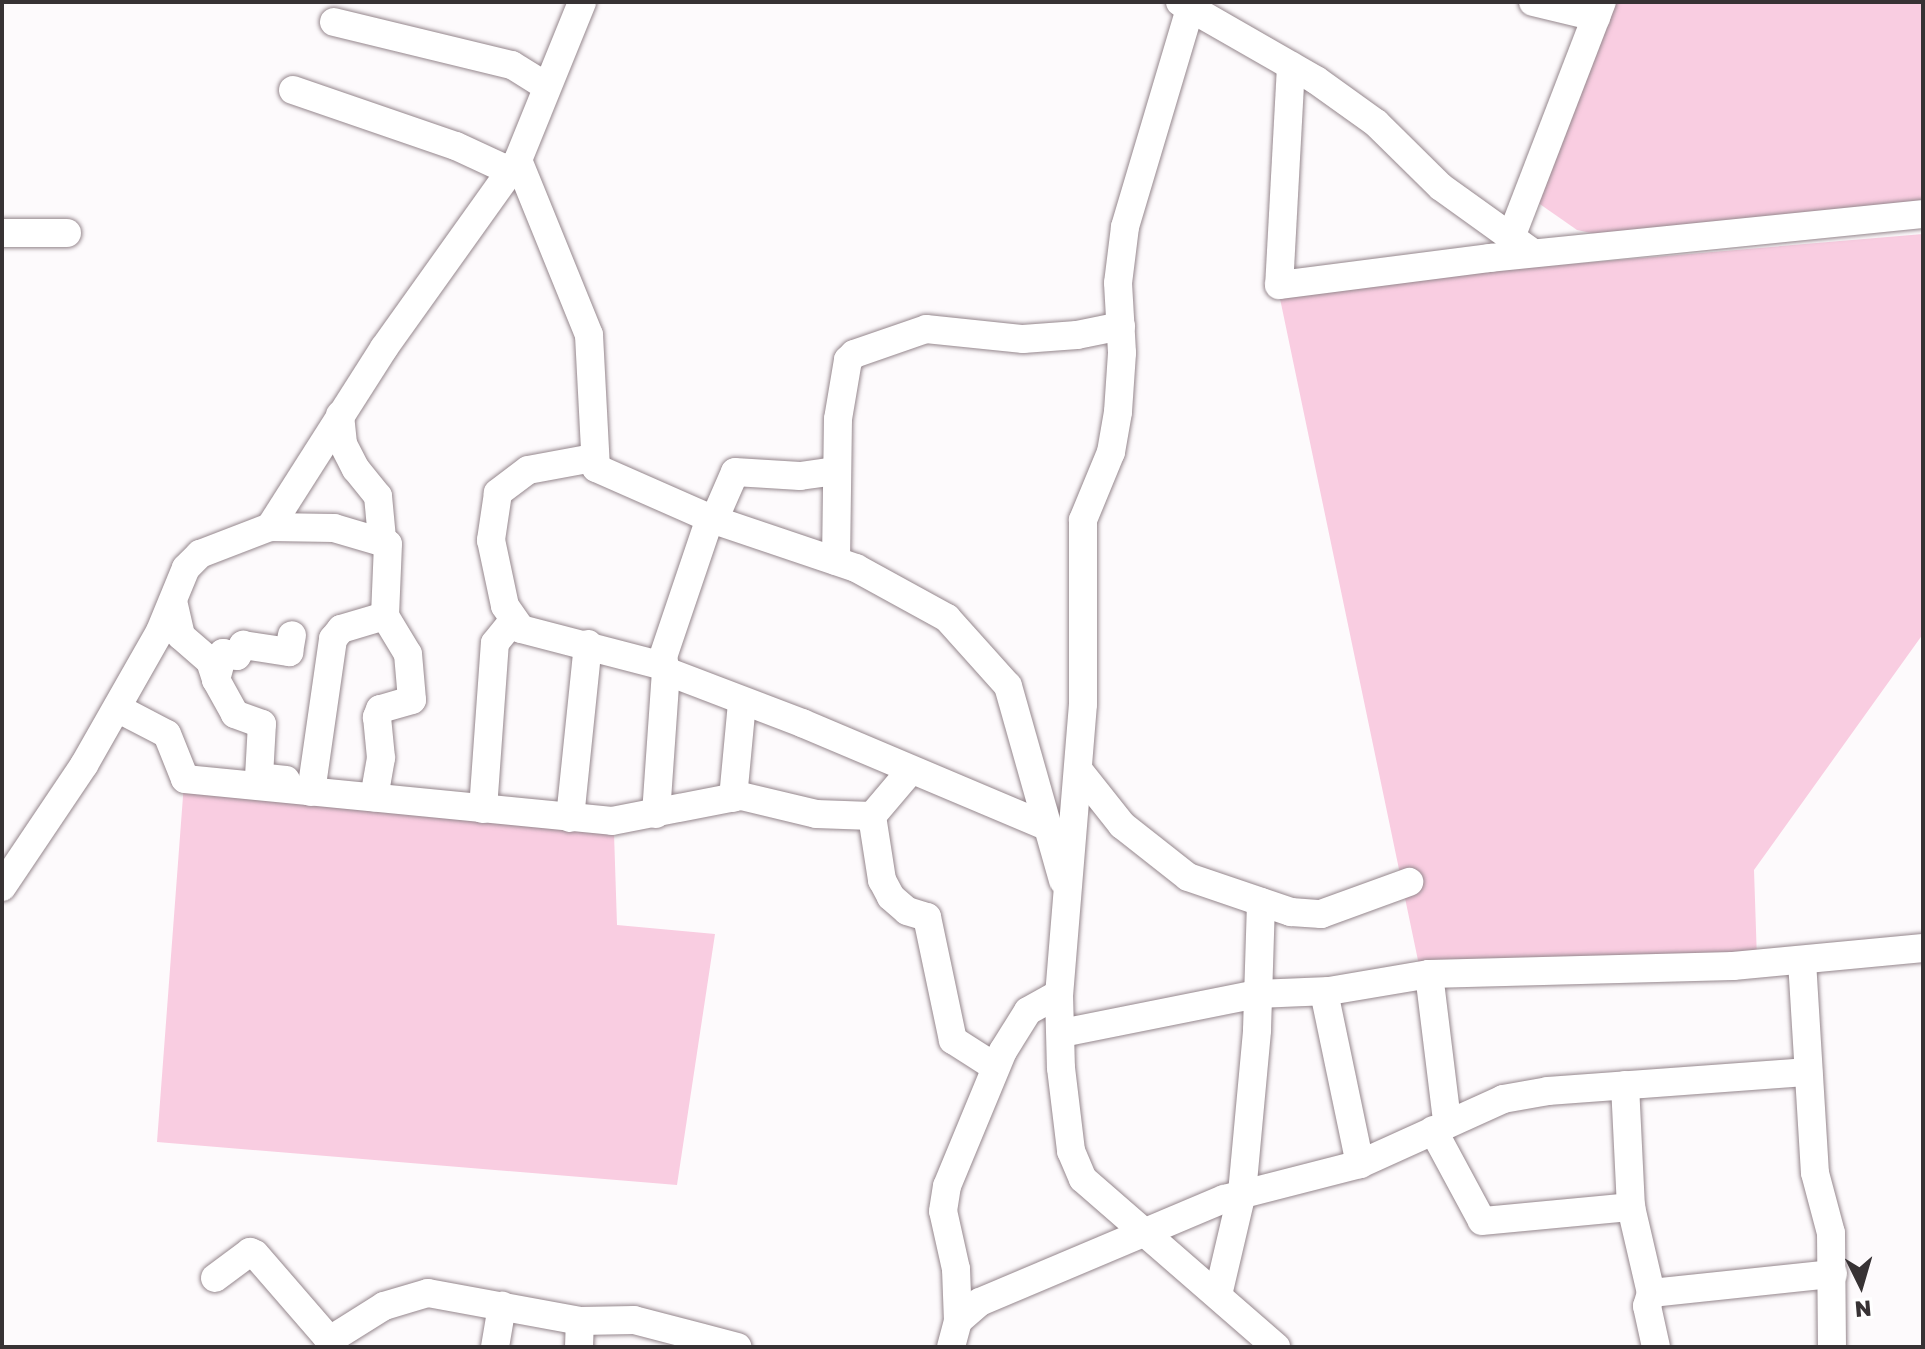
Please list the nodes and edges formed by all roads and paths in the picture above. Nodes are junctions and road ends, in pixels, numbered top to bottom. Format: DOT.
graph roads {
  1 [pos="582,2"];
  2 [pos="1533,2"];
  3 [pos="1187,4"];
  4 [pos="1599,9"];
  5 [pos="334,22"];
  6 [pos="1291,66"];
  7 [pos="546,86"];
  8 [pos="293,90"];
  9 [pos="514,166"];
  10 [pos="1923,214"];
  11 [pos="2,233"];
  12 [pos="67,233"];
  13 [pos="1522,246"];
  14 [pos="1121,326"];
  15 [pos="340,415"];
  16 [pos="593,458"];
  17 [pos="837,471"];
  18 [pos="712,519"];
  19 [pos="270,527"];
  20 [pos="382,538"];
  21 [pos="836,561"];
  22 [pos="173,601"];
  23 [pos="385,616"];
  24 [pos="512,622"];
  25 [pos="292,635"];
  26 [pos="588,644"];
  27 [pos="664,668"];
  28 [pos="216,680"];
  29 [pos="742,702"];
  30 [pos="117,708"];
  31 [pos="911,770"];
  32 [pos="1080,772"];
  33 [pos="311,792"];
  34 [pos="374,797"];
  35 [pos="733,798"];
  36 [pos="483,809"];
  37 [pos="656,814"];
  38 [pos="872,816"];
  39 [pos="570,818"];
  40 [pos="1044,825"];
  41 [pos="1409,882"];
  42 [pos="2,887"];
  43 [pos="1067,894"];
  44 [pos="1261,902"];
  45 [pos="1923,948"];
  46 [pos="1802,961"];
  47 [pos="1429,974"];
  48 [pos="1324,992"];
  49 [pos="1059,994"];
  50 [pos="1257,994"];
  51 [pos="1062,1033"];
  52 [pos="995,1067"];
  53 [pos="1808,1072"];
  54 [pos="1625,1085"];
  55 [pos="1440,1126"];
  56 [pos="1360,1164"];
  57 [pos="1242,1193"];
  58 [pos="1631,1207"];
  59 [pos="1145,1232"];
  60 [pos="1833,1274"];
  61 [pos="215,1278"];
  62 [pos="1651,1293"];
  63 [pos="1218,1295"];
  64 [pos="502,1306"];
  65 [pos="580,1334"];
  66 [pos="954,1334"];
  67 [pos="495,1347"];
  68 [pos="738,1347"];
  69 [pos="1276,1347"];
  70 [pos="1656,1347"];
  71 [pos="1832,1347"];
  1 -- 7 [label="street"];
  2 -- 4 [label="street"];
  3 -- 6 [label="street"];
  3 -- 14 [label="street"];
  4 -- 13 [label="street"];
  5 -- 7 [label="street"];
  6 -- 13 [label="street"];
  6 -- 13 [label="street"];
  7 -- 9 [label="street"];
  8 -- 9 [label="street"];
  9 -- 15 [label="street"];
  9 -- 16 [label="street"];
  10 -- 13 [label="street"];
  11 -- 12 [label="street"];
  14 -- 17 [label="street"];
  14 -- 32 [label="street"];
  15 -- 19 [label="street"];
  15 -- 20 [label="street"];
  16 -- 18 [label="street"];
  16 -- 24 [label="street"];
  17 -- 18 [label="street"];
  17 -- 21 [label="street"];
  18 -- 21 [label="street"];
  18 -- 27 [label="street"];
  19 -- 20 [label="street"];
  19 -- 22 [label="street"];
  20 -- 23 [label="street"];
  21 -- 40 [label="street"];
  22 -- 28 [label="street"];
  22 -- 30 [label="street"];
  23 -- 33 [label="street"];
  23 -- 34 [label="street"];
  24 -- 26 [label="street"];
  24 -- 36 [label="street"];
  25 -- 28 [label="street"];
  26 -- 27 [label="street"];
  26 -- 39 [label="street"];
  27 -- 29 [label="street"];
  27 -- 37 [label="street"];
  28 -- 33 [label="street"];
  29 -- 31 [label="street"];
  29 -- 35 [label="street"];
  30 -- 33 [label="street"];
  30 -- 42 [label="street"];
  31 -- 38 [label="street"];
  31 -- 40 [label="street"];
  32 -- 43 [label="street"];
  32 -- 44 [label="street"];
  33 -- 34 [label="street"];
  34 -- 36 [label="street"];
  35 -- 37 [label="street"];
  35 -- 38 [label="street"];
  36 -- 39 [label="street"];
  37 -- 39 [label="street"];
  38 -- 52 [label="street"];
  40 -- 43 [label="street"];
  41 -- 44 [label="street"];
  43 -- 49 [label="street"];
  44 -- 50 [label="street"];
  45 -- 46 [label="street"];
  46 -- 47 [label="street"];
  46 -- 53 [label="street"];
  47 -- 48 [label="street"];
  47 -- 55 [label="street"];
  48 -- 50 [label="street"];
  48 -- 56 [label="street"];
  49 -- 51 [label="street"];
  49 -- 52 [label="street"];
  50 -- 51 [label="street"];
  50 -- 57 [label="street"];
  51 -- 59 [label="street"];
  52 -- 66 [label="street"];
  53 -- 54 [label="street"];
  53 -- 60 [label="street"];
  54 -- 55 [label="street"];
  54 -- 58 [label="street"];
  55 -- 56 [label="street"];
  55 -- 58 [label="street"];
  56 -- 57 [label="street"];
  57 -- 59 [label="street"];
  57 -- 63 [label="street"];
  58 -- 62 [label="street"];
  59 -- 63 [label="street"];
  59 -- 66 [label="street"];
  60 -- 62 [label="street"];
  60 -- 71 [label="street"];
  61 -- 64 [label="street"];
  62 -- 70 [label="street"];
  63 -- 69 [label="street"];
  64 -- 65 [label="street"];
  64 -- 67 [label="street"];
  65 -- 68 [label="street"];
}
